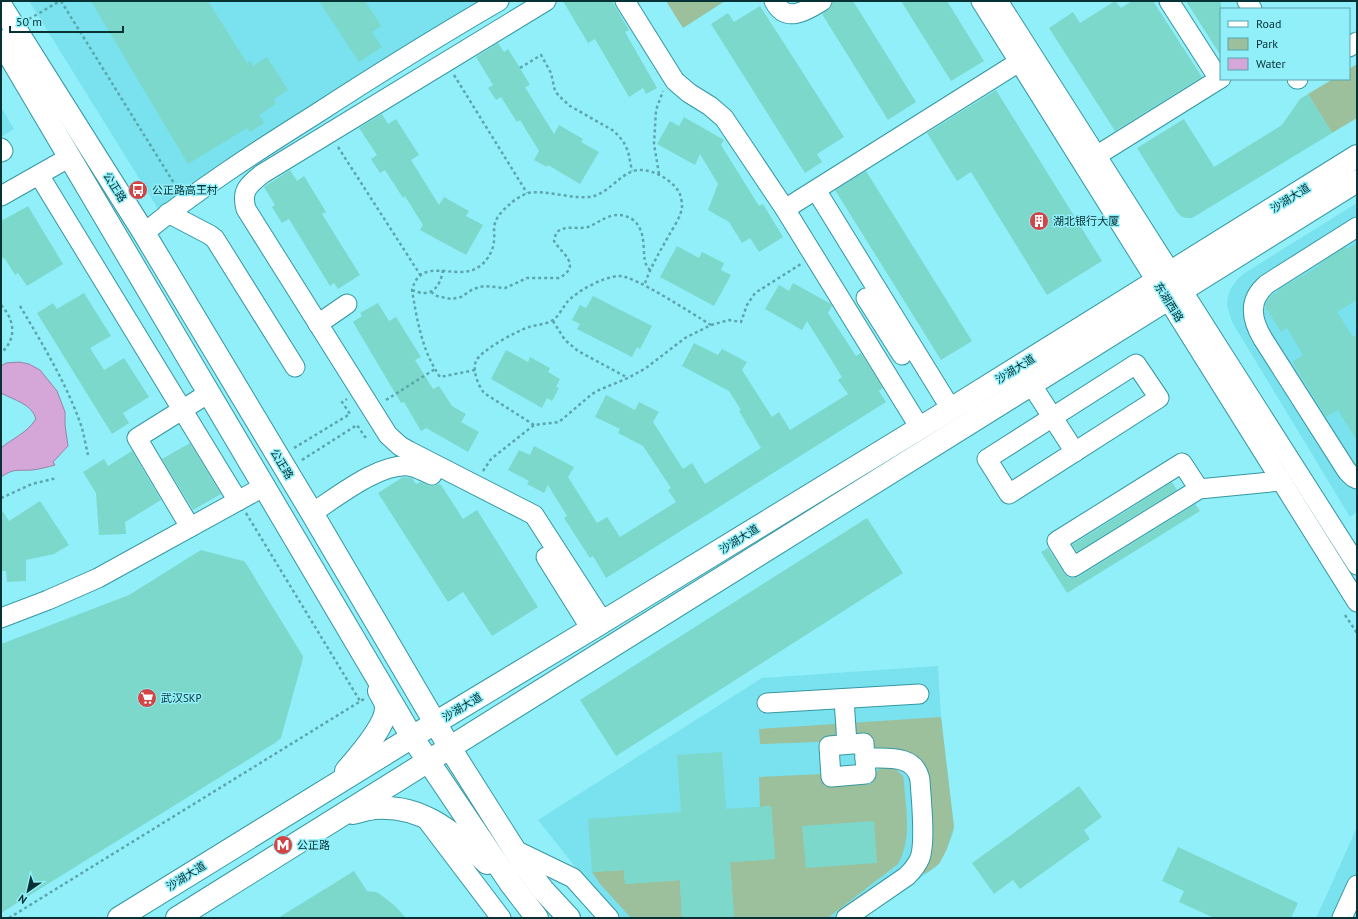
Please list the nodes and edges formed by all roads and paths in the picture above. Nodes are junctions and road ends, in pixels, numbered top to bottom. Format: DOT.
graph roads {
  1 [pos="61,1"];
  2 [pos="499,1"];
  3 [pos="546,1"];
  4 [pos="625,1"];
  5 [pos="774,1"];
  6 [pos="822,1"];
  7 [pos="981,1"];
  8 [pos="998,1"];
  9 [pos="1169,1"];
  10 [pos="1,6"];
  11 [pos="8,34"];
  12 [pos="446,62"];
  13 [pos="1019,62"];
  14 [pos="520,68"];
  15 [pos="1220,78"];
  16 [pos="675,81"];
  17 [pos="329,133"];
  18 [pos="1,148"];
  19 [pos="1,152"];
  20 [pos="1096,156"];
  21 [pos="1357,156"];
  22 [pos="70,157"];
  23 [pos="632,170"];
  24 [pos="39,175"];
  25 [pos="659,175"];
  26 [pos="1357,181"];
  27 [pos="816,190"];
  28 [pos="527,194"];
  29 [pos="1,196"];
  30 [pos="185,200"];
  31 [pos="785,209"];
  32 [pos="168,213"];
  33 [pos="1357,227"];
  34 [pos="144,233"];
  35 [pos="814,256"];
  36 [pos="443,270"];
  37 [pos="650,270"];
  38 [pos="421,276"];
  39 [pos="644,286"];
  40 [pos="1169,286"];
  41 [pos="412,290"];
  42 [pos="431,292"];
  43 [pos="866,298"];
  44 [pos="347,304"];
  45 [pos="1,305"];
  46 [pos="20,306"];
  47 [pos="553,320"];
  48 [pos="318,324"];
  49 [pos="711,325"];
  50 [pos="915,351"];
  51 [pos="1,353"];
  52 [pos="295,367"];
  53 [pos="434,369"];
  54 [pos="475,370"];
  55 [pos="628,378"];
  56 [pos="1031,384"];
  57 [pos="209,393"];
  58 [pos="395,394"];
  59 [pos="951,409"];
  60 [pos="182,410"];
  61 [pos="350,414"];
  62 [pos="1053,417"];
  63 [pos="357,425"];
  64 [pos="534,425"];
  65 [pos="920,428"];
  66 [pos="294,449"];
  67 [pos="1075,452"];
  68 [pos="88,455"];
  69 [pos="301,461"];
  70 [pos="57,478"];
  71 [pos="1357,479"];
  72 [pos="1282,481"];
  73 [pos="265,486"];
  74 [pos="477,486"];
  75 [pos="1199,490"];
  76 [pos="1,498"];
  77 [pos="238,501"];
  78 [pos="312,513"];
  79 [pos="190,527"];
  80 [pos="1357,566"];
  81 [pos="1357,602"];
  82 [pos="1,618"];
  83 [pos="597,626"];
  84 [pos="356,642"];
  85 [pos="919,694"];
  86 [pos="368,696"];
  87 [pos="844,699"];
  88 [pos="360,701"];
  89 [pos="767,703"];
  90 [pos="434,723"];
  91 [pos="412,737"];
  92 [pos="847,744"];
  93 [pos="450,748"];
  94 [pos="865,758"];
  95 [pos="429,762"];
  96 [pos="326,790"];
  97 [pos="342,816"];
  98 [pos="424,816"];
  99 [pos="513,849"];
  100 [pos="511,884"];
  101 [pos="1357,885"];
  102 [pos="9,918"];
  103 [pos="119,918"];
  104 [pos="177,918"];
  105 [pos="501,918"];
  106 [pos="537,918"];
  107 [pos="570,918"];
  108 [pos="609,918"];
  109 [pos="846,918"];
  110 [pos="1342,918"];
  1 -- 11 [label="path"];
  1 -- 30 [label="path"];
  2 -- 30 [label="street"];
  3 -- 12 [label="street"];
  4 -- 16 [label="street"];
  5 -- 6 [label="street"];
  7 -- 13 [label="street, 东湖西路"];
  8 -- 20 [label="street, 东湖西路"];
  9 -- 15 [label="street"];
  10 -- 11 [label="main road, 公正路"];
  11 -- 22 [label="main road, 公正路"];
  11 -- 34 [label="main road, 公正路"];
  12 -- 17 [label="street"];
  12 -- 28 [label="path"];
  13 -- 27 [label="street"];
  13 -- 40 [label="street, 东湖西路"];
  14 -- 23 [label="path"];
  15 -- 20 [label="street"];
  16 -- 25 [label="path"];
  16 -- 31 [label="street"];
  17 -- 38 [label="path"];
  17 -- 48 [label="street"];
  18 -- 19 [label="street"];
  20 -- 40 [label="street, 东湖西路"];
  21 -- 40 [label="main road, 沙湖大道"];
  22 -- 24 [label="street"];
  22 -- 57 [label="main road, 公正路"];
  23 -- 25 [label="path"];
  23 -- 28 [label="path"];
  24 -- 29 [label="street"];
  24 -- 60 [label="street"];
  25 -- 37 [label="path"];
  26 -- 40 [label="main road, 沙湖大道"];
  27 -- 31 [label="street"];
  27 -- 50 [label="street"];
  28 -- 36 [label="path"];
  30 -- 32 [label="street"];
  31 -- 35 [label="street"];
  32 -- 34 [label="street"];
  32 -- 52 [label="street"];
  33 -- 71 [label="street"];
  34 -- 78 [label="main road, 公正路"];
  35 -- 49 [label="path"];
  35 -- 65 [label="street"];
  36 -- 38 [label="path"];
  36 -- 42 [label="path"];
  37 -- 39 [label="path"];
  37 -- 42 [label="path"];
  38 -- 41 [label="path"];
  39 -- 47 [label="path"];
  39 -- 49 [label="path"];
  40 -- 56 [label="main road, 沙湖大道"];
  40 -- 59 [label="main road, 沙湖大道"];
  40 -- 72 [label="street, 东湖西路"];
  40 -- 80 [label="street, 东湖西路"];
  41 -- 42 [label="path"];
  41 -- 53 [label="path"];
  43 -- 50 [label="street"];
  44 -- 48 [label="street"];
  45 -- 51 [label="path"];
  46 -- 68 [label="path"];
  47 -- 54 [label="path"];
  47 -- 55 [label="path"];
  48 -- 74 [label="street"];
  49 -- 55 [label="path"];
  50 -- 59 [label="street"];
  53 -- 54 [label="path"];
  53 -- 58 [label="path"];
  54 -- 64 [label="path"];
  55 -- 64 [label="path"];
  56 -- 62 [label="street"];
  56 -- 93 [label="main road, 沙湖大道"];
  57 -- 60 [label="street"];
  57 -- 73 [label="main road, 公正路"];
  59 -- 65 [label="main road, 沙湖大道"];
  60 -- 77 [label="street"];
  60 -- 79 [label="street"];
  61 -- 66 [label="path"];
  62 -- 67 [label="street"];
  62 -- 67 [label="street"];
  62 -- 67 [label="street"];
  63 -- 69 [label="path"];
  64 -- 74 [label="path"];
  65 -- 83 [label="main road, 沙湖大道"];
  70 -- 76 [label="path"];
  72 -- 75 [label="street"];
  72 -- 81 [label="street, 东湖西路"];
  73 -- 77 [label="street"];
  73 -- 84 [label="main road, 公正路"];
  74 -- 83 [label="street"];
  75 -- 75 [label="street"];
  77 -- 79 [label="street"];
  77 -- 88 [label="path"];
  78 -- 83 [label="street"];
  78 -- 90 [label="main road, 公正路"];
  79 -- 82 [label="street"];
  83 -- 90 [label="main road, 沙湖大道"];
  84 -- 91 [label="main road, 公正路"];
  84 -- 96 [label="main road"];
  85 -- 87 [label="street"];
  86 -- 88 [label="path"];
  87 -- 89 [label="street"];
  87 -- 92 [label="street"];
  88 -- 102 [label="path"];
  90 -- 91 [label="main road, 沙湖大道"];
  90 -- 93 [label="main road, 公正路"];
  91 -- 95 [label="main road, 公正路"];
  91 -- 96 [label="main road, 沙湖大道"];
  92 -- 94 [label="street"];
  92 -- 94 [label="street"];
  93 -- 95 [label="main road, 沙湖大道"];
  93 -- 99 [label="main road, 公正路"];
  94 -- 109 [label="street"];
  95 -- 97 [label="main road, 沙湖大道"];
  95 -- 100 [label="main road, 公正路"];
  96 -- 103 [label="main road, 沙湖大道"];
  97 -- 98 [label="main road"];
  97 -- 104 [label="main road, 沙湖大道"];
  98 -- 100 [label="main road"];
  98 -- 105 [label="street"];
  99 -- 107 [label="main road, 公正路"];
  99 -- 108 [label="street"];
  100 -- 106 [label="main road, 公正路"];
  101 -- 110 [label="street"];
}
